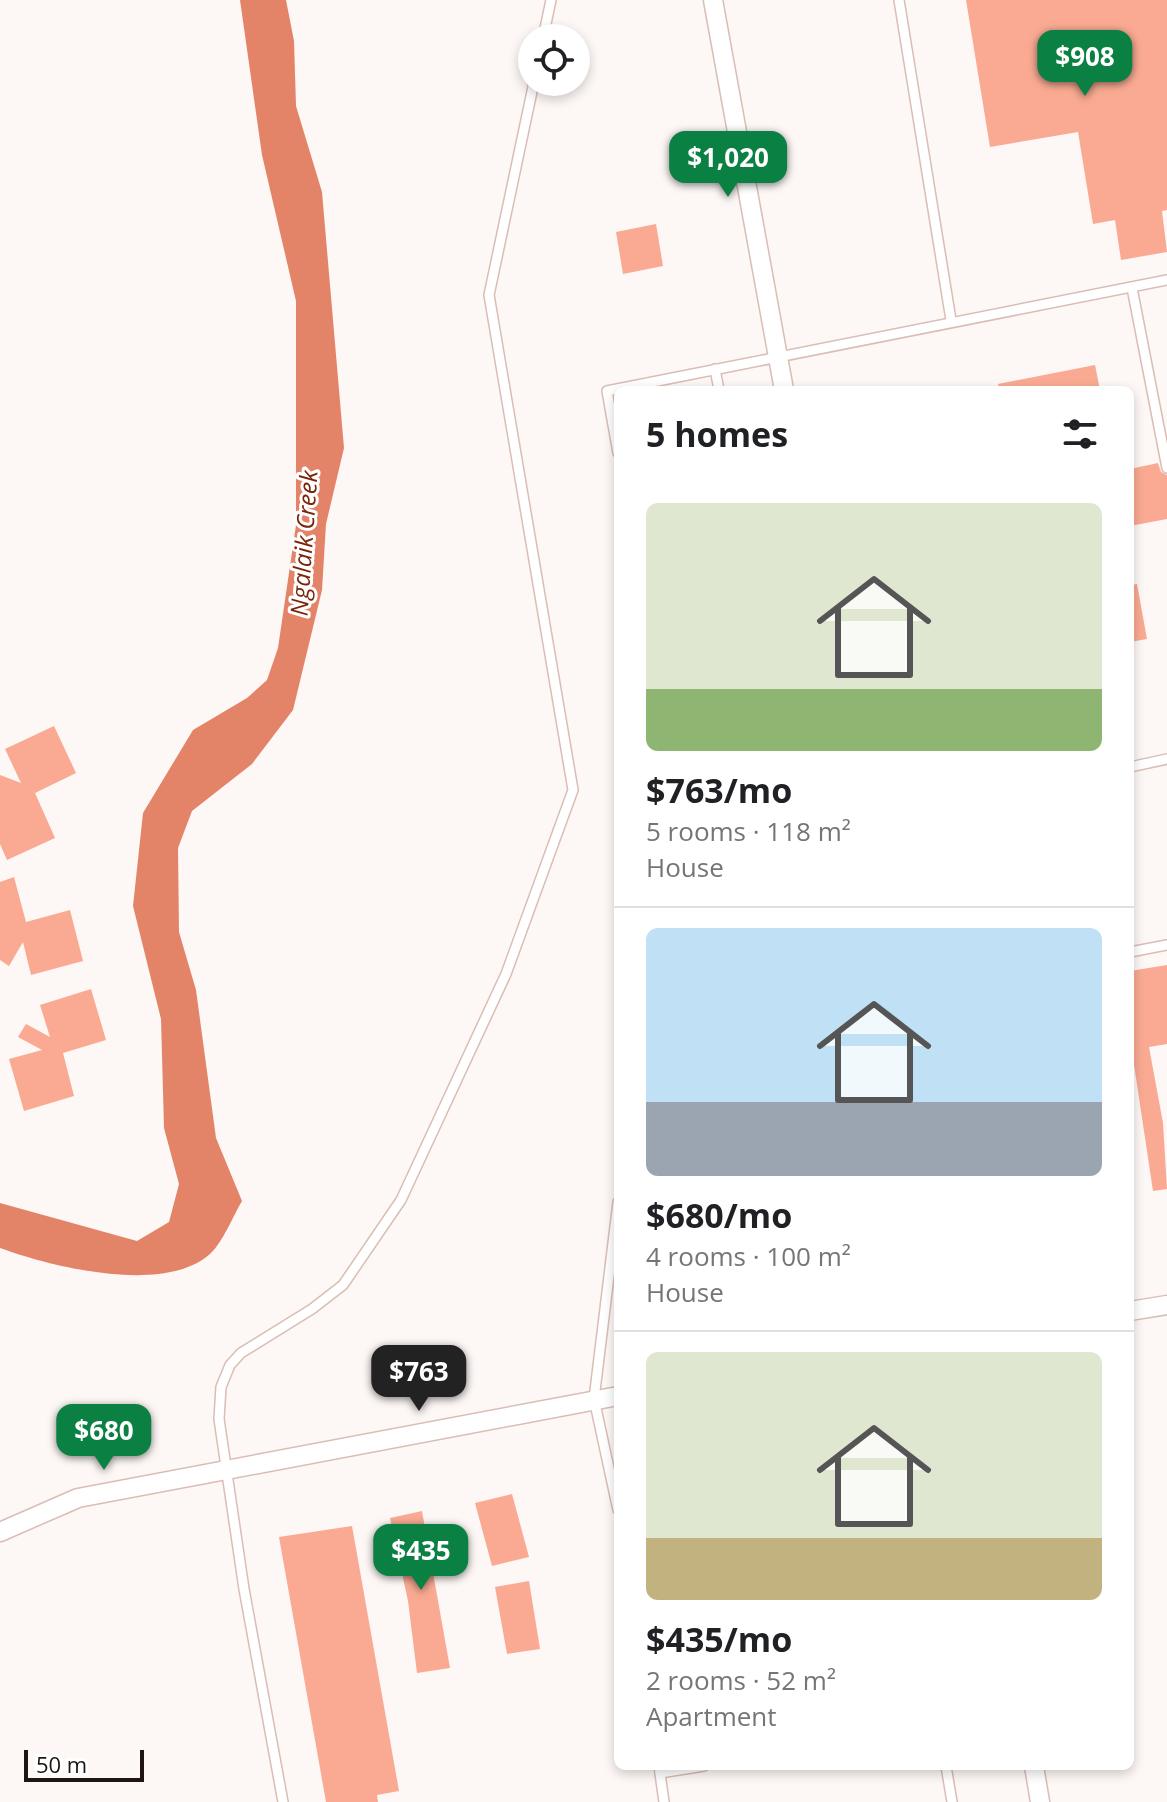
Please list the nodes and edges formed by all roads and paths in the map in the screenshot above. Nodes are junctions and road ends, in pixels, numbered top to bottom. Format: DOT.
graph roads {
  1 [pos="551,0"];
  2 [pos="713,0"];
  3 [pos="899,0"];
  4 [pos="546,24"];
  5 [pos="531,96"];
  6 [pos="1167,280"];
  7 [pos="1132,288"];
  8 [pos="951,320"];
  9 [pos="778,357"];
  10 [pos="715,369"];
  11 [pos="632,386"];
  12 [pos="718,386"];
  13 [pos="783,386"];
  14 [pos="614,390"];
  15 [pos="614,430"];
  16 [pos="1167,468"];
  17 [pos="1167,759"];
  18 [pos="1134,766"];
  19 [pos="1167,945"];
  20 [pos="1134,951"];
  21 [pos="614,1235"];
  22 [pos="1167,1305"];
  23 [pos="1134,1310"];
  24 [pos="614,1396"];
  25 [pos="594,1399"];
  26 [pos="227,1472"];
  27 [pos="614,1476"];
  28 [pos="0,1532"];
  29 [pos="659,1770"];
  30 [pos="947,1770"];
  31 [pos="1035,1770"];
  32 [pos="283,1802"];
  33 [pos="664,1802"];
  34 [pos="952,1802"];
  35 [pos="1040,1802"];
  1 -- 4 [label="lane"];
  2 -- 9 [label="street"];
  3 -- 8 [label="lane"];
  5 -- 26 [label="lane"];
  6 -- 7 [label="lane"];
  7 -- 8 [label="lane"];
  7 -- 16 [label="lane"];
  8 -- 9 [label="lane"];
  9 -- 10 [label="lane"];
  9 -- 13 [label="street"];
  10 -- 11 [label="lane"];
  10 -- 12 [label="lane"];
  14 -- 15 [label="lane"];
  17 -- 18 [label="lane"];
  19 -- 20 [label="lane"];
  21 -- 25 [label="lane"];
  22 -- 23 [label="street"];
  24 -- 25 [label="street"];
  25 -- 26 [label="street"];
  25 -- 27 [label="lane"];
  26 -- 28 [label="street"];
  26 -- 32 [label="lane"];
  29 -- 33 [label="lane"];
  30 -- 34 [label="lane"];
  31 -- 35 [label="street"];
}
